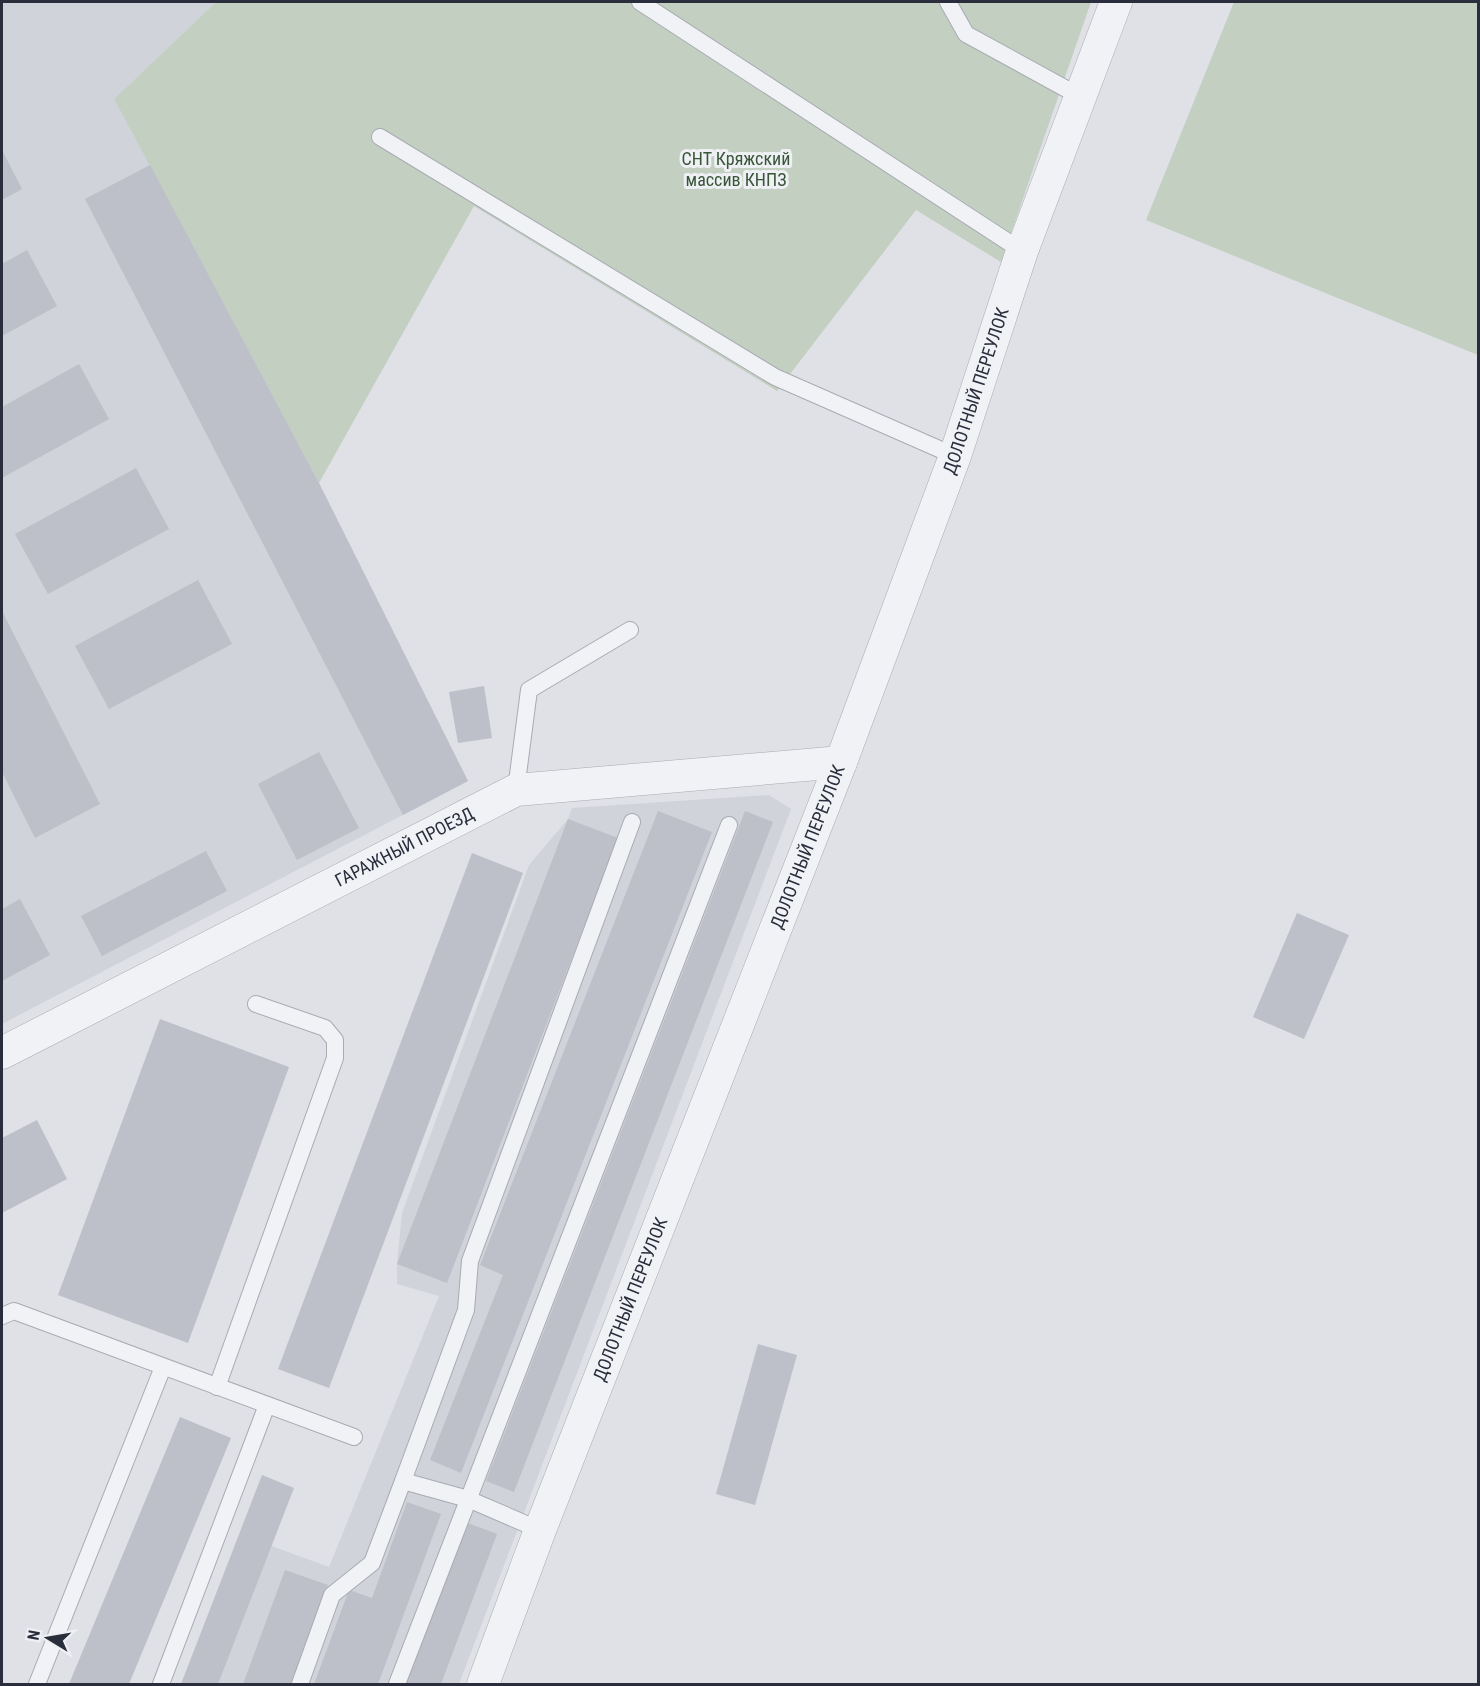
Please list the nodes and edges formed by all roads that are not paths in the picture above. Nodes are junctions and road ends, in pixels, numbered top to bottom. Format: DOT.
graph roads {
  1 [pos="640,2"];
  2 [pos="948,2"];
  3 [pos="1116,2"];
  4 [pos="1081,97"];
  5 [pos="380,137"];
  6 [pos="1023,251"];
  7 [pos="955,456"];
  8 [pos="630,630"];
  9 [pos="841,762"];
  10 [pos="516,790"];
  11 [pos="632,822"];
  12 [pos="729,825"];
  13 [pos="256,1004"];
  14 [pos="2,1053"];
  15 [pos="2,1316"];
  16 [pos="164,1367"];
  17 [pos="217,1387"];
  18 [pos="267,1405"];
  19 [pos="354,1437"];
  20 [pos="403,1481"];
  21 [pos="468,1498"];
  22 [pos="540,1530"];
  23 [pos="37,1684"];
  24 [pos="161,1684"];
  25 [pos="300,1684"];
  26 [pos="397,1684"];
  27 [pos="483,1684"];
  1 -- 6 [label="lane"];
  2 -- 4 [label="lane"];
  3 -- 4 [label="street, ДОЛОТНЫЙ ПЕРЕУЛОК"];
  4 -- 6 [label="street, ДОЛОТНЫЙ ПЕРЕУЛОК"];
  5 -- 7 [label="lane"];
  6 -- 7 [label="street, ДОЛОТНЫЙ ПЕРЕУЛОК"];
  7 -- 9 [label="street, ДОЛОТНЫЙ ПЕРЕУЛОК"];
  8 -- 10 [label="lane"];
  9 -- 10 [label="street, ГАРАЖНЫЙ ПРОЕЗД"];
  9 -- 22 [label="street, ДОЛОТНЫЙ ПЕРЕУЛОК"];
  10 -- 14 [label="street, ГАРАЖНЫЙ ПРОЕЗД"];
  11 -- 20 [label="lane"];
  12 -- 21 [label="lane"];
  13 -- 17 [label="lane"];
  15 -- 16 [label="lane"];
  16 -- 17 [label="lane"];
  16 -- 23 [label="lane"];
  17 -- 18 [label="lane"];
  18 -- 19 [label="lane"];
  18 -- 24 [label="lane"];
  20 -- 21 [label="lane"];
  20 -- 25 [label="lane"];
  21 -- 22 [label="lane"];
  21 -- 26 [label="lane"];
  22 -- 27 [label="street, ДОЛОТНЫЙ ПЕРЕУЛОК"];
}
